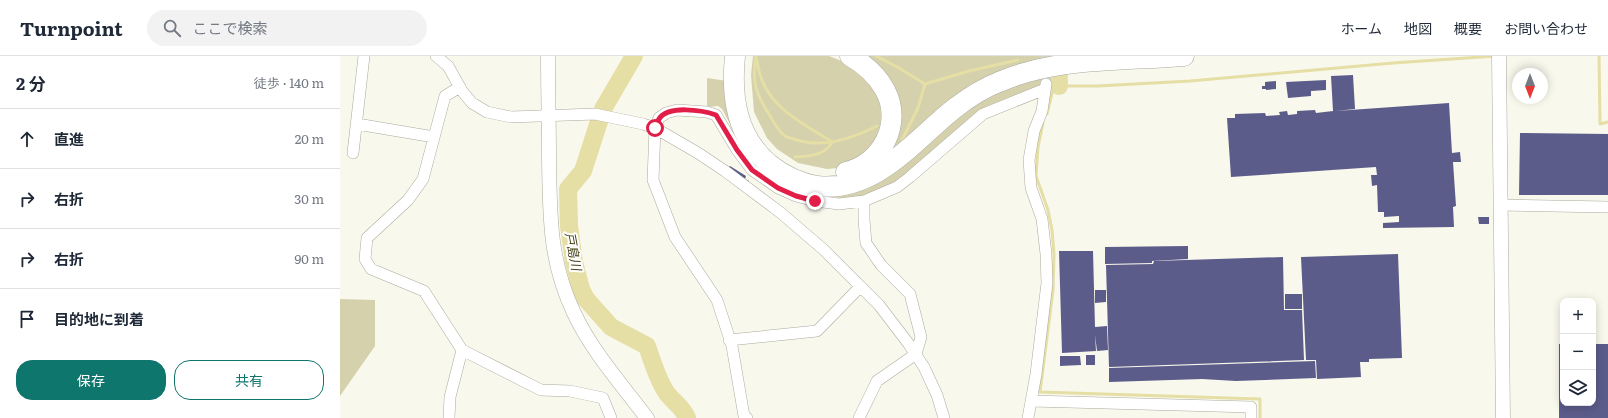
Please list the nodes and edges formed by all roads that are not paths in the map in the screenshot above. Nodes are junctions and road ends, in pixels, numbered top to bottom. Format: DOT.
graph roads {
  1 [pos="364,56"];
  2 [pos="436,56"];
  3 [pos="548,56"];
  4 [pos="735,56"];
  5 [pos="746,56"];
  6 [pos="850,56"];
  7 [pos="1184,56"];
  8 [pos="1500,56"];
  9 [pos="460,87"];
  10 [pos="548,116"];
  11 [pos="356,124"];
  12 [pos="655,128"];
  13 [pos="434,138"];
  14 [pos="354,153"];
  15 [pos="864,201"];
  16 [pos="1501,206"];
  17 [pos="1608,208"];
  18 [pos="860,287"];
  19 [pos="730,340"];
  20 [pos="462,350"];
  21 [pos="916,354"];
  22 [pos="1032,401"];
  23 [pos="449,418"];
  24 [pos="611,418"];
  25 [pos="646,418"];
  26 [pos="747,418"];
  27 [pos="859,418"];
  28 [pos="944,418"];
  29 [pos="1028,418"];
  30 [pos="1251,418"];
  31 [pos="1504,418"];
  1 -- 11 [label="street"];
  2 -- 9 [label="street"];
  3 -- 10 [label="street"];
  4 -- 7 [label="highway"];
  5 -- 6 [label="highway"];
  8 -- 16 [label="street"];
  9 -- 10 [label="street"];
  9 -- 13 [label="street"];
  10 -- 12 [label="street"];
  10 -- 25 [label="street"];
  11 -- 13 [label="street"];
  11 -- 14 [label="street"];
  12 -- 15 [label="street"];
  12 -- 18 [label="street"];
  12 -- 19 [label="street"];
  13 -- 20 [label="street"];
  15 -- 21 [label="street"];
  15 -- 22 [label="street"];
  16 -- 17 [label="street"];
  16 -- 31 [label="street"];
  18 -- 19 [label="street"];
  18 -- 21 [label="street"];
  19 -- 26 [label="street"];
  20 -- 23 [label="street"];
  20 -- 24 [label="street"];
  21 -- 27 [label="street"];
  21 -- 28 [label="street"];
  22 -- 29 [label="street"];
  22 -- 30 [label="street"];
}
